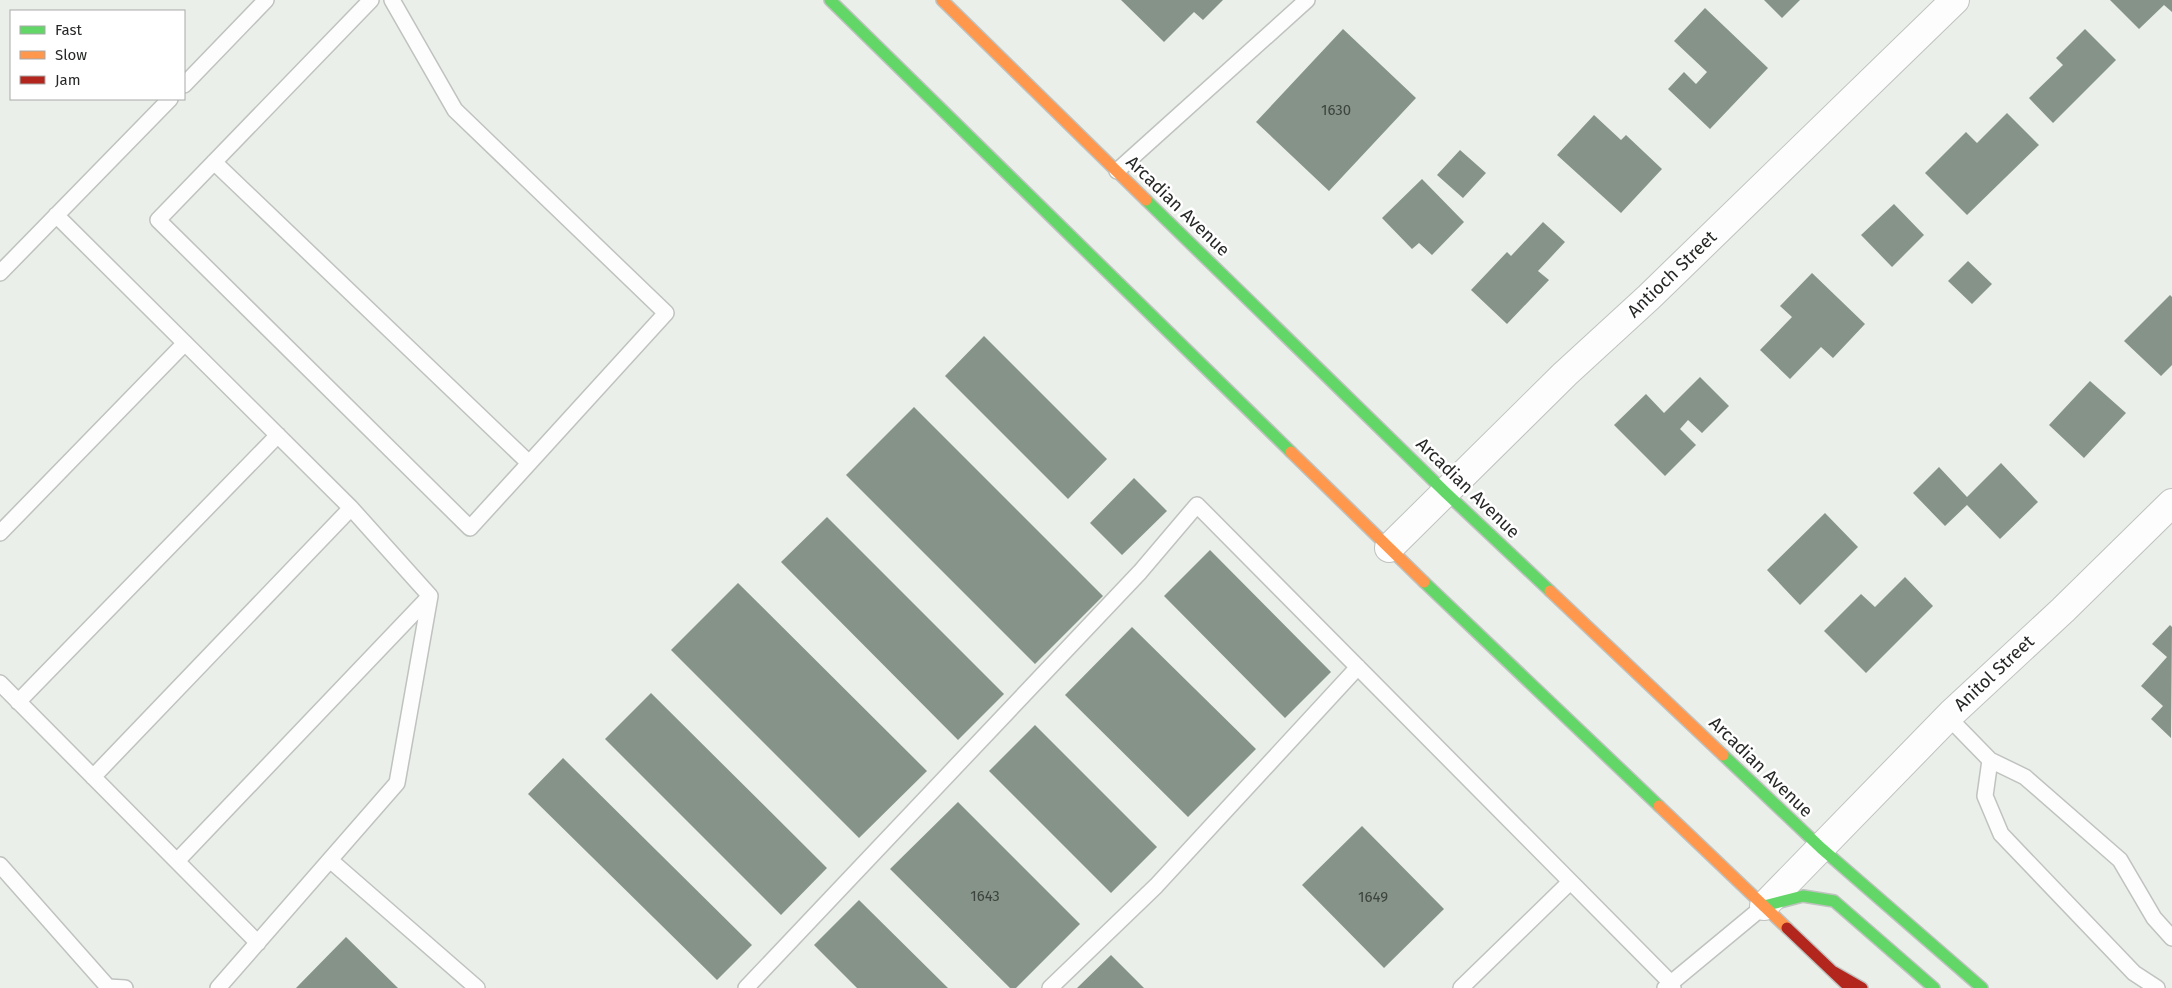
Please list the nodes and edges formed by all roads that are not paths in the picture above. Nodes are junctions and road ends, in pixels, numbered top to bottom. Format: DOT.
graph roads {
  1 [pos="266,0"];
  2 [pos="371,0"];
  3 [pos="392,0"];
  4 [pos="942,0"];
  5 [pos="1308,0"];
  6 [pos="1955,0"];
  7 [pos="836,2"];
  8 [pos="185,84"];
  9 [pos="169,100"];
  10 [pos="214,162"];
  11 [pos="1117,171"];
  12 [pos="56,215"];
  13 [pos="0,273"];
  14 [pos="185,343"];
  15 [pos="278,434"];
  16 [pos="529,463"];
  17 [pos="1445,492"];
  18 [pos="2172,503"];
  19 [pos="351,508"];
  20 [pos="0,534"];
  21 [pos="1389,548"];
  22 [pos="430,596"];
  23 [pos="1358,667"];
  24 [pos="0,684"];
  25 [pos="18,702"];
  26 [pos="1948,717"];
  27 [pos="1990,760"];
  28 [pos="94,777"];
  29 [pos="1821,848"];
  30 [pos="330,860"];
  31 [pos="177,862"];
  32 [pos="0,865"];
  33 [pos="1570,882"];
  34 [pos="1764,906"];
  35 [pos="2172,938"];
  36 [pos="258,942"];
  37 [pos="1834,972"];
  38 [pos="1669,986"];
  39 [pos="108,988"];
  40 [pos="125,988"];
  41 [pos="218,988"];
  42 [pos="478,988"];
  43 [pos="746,988"];
  44 [pos="1050,988"];
  45 [pos="1461,988"];
  46 [pos="1844,988"];
  47 [pos="1850,988"];
  48 [pos="1862,988"];
  49 [pos="1934,988"];
  50 [pos="1982,988"];
  51 [pos="2157,988"];
  1 -- 8 [label="lane"];
  2 -- 10 [label="lane"];
  3 -- 16 [label="lane"];
  4 -- 11 [label="main road, Arcadian Avenue"];
  5 -- 11 [label="lane"];
  6 -- 17 [label="street, Antioch Street"];
  7 -- 21 [label="main road"];
  9 -- 12 [label="lane"];
  10 -- 16 [label="lane"];
  10 -- 16 [label="lane"];
  11 -- 17 [label="main road, Arcadian Avenue"];
  12 -- 13 [label="lane"];
  12 -- 14 [label="lane"];
  14 -- 15 [label="lane"];
  14 -- 20 [label="lane"];
  15 -- 19 [label="lane"];
  15 -- 25 [label="lane"];
  17 -- 21 [label="street, Antioch Street"];
  17 -- 29 [label="main road, Arcadian Avenue"];
  18 -- 26 [label="street, Anitol Street"];
  19 -- 22 [label="lane"];
  19 -- 28 [label="lane"];
  21 -- 34 [label="main road"];
  22 -- 30 [label="lane"];
  22 -- 31 [label="lane"];
  23 -- 33 [label="lane"];
  23 -- 43 [label="lane"];
  23 -- 44 [label="lane"];
  24 -- 25 [label="lane"];
  25 -- 28 [label="lane"];
  26 -- 27 [label="lane"];
  26 -- 29 [label="street, Anitol Street"];
  27 -- 35 [label="lane"];
  27 -- 51 [label="lane"];
  28 -- 31 [label="lane"];
  29 -- 34 [label="street, Anitol Street"];
  29 -- 50 [label="main road, Arcadian Avenue"];
  30 -- 36 [label="lane"];
  30 -- 42 [label="lane"];
  31 -- 36 [label="lane"];
  32 -- 39 [label="lane"];
  33 -- 38 [label="lane"];
  33 -- 45 [label="lane"];
  34 -- 37 [label="main road"];
  34 -- 38 [label="lane"];
  34 -- 49 [label="main road"];
  36 -- 41 [label="lane"];
  37 -- 46 [label="main road"];
  37 -- 47 [label="main road"];
  37 -- 48 [label="main road"];
  39 -- 40 [label="lane"];
}
